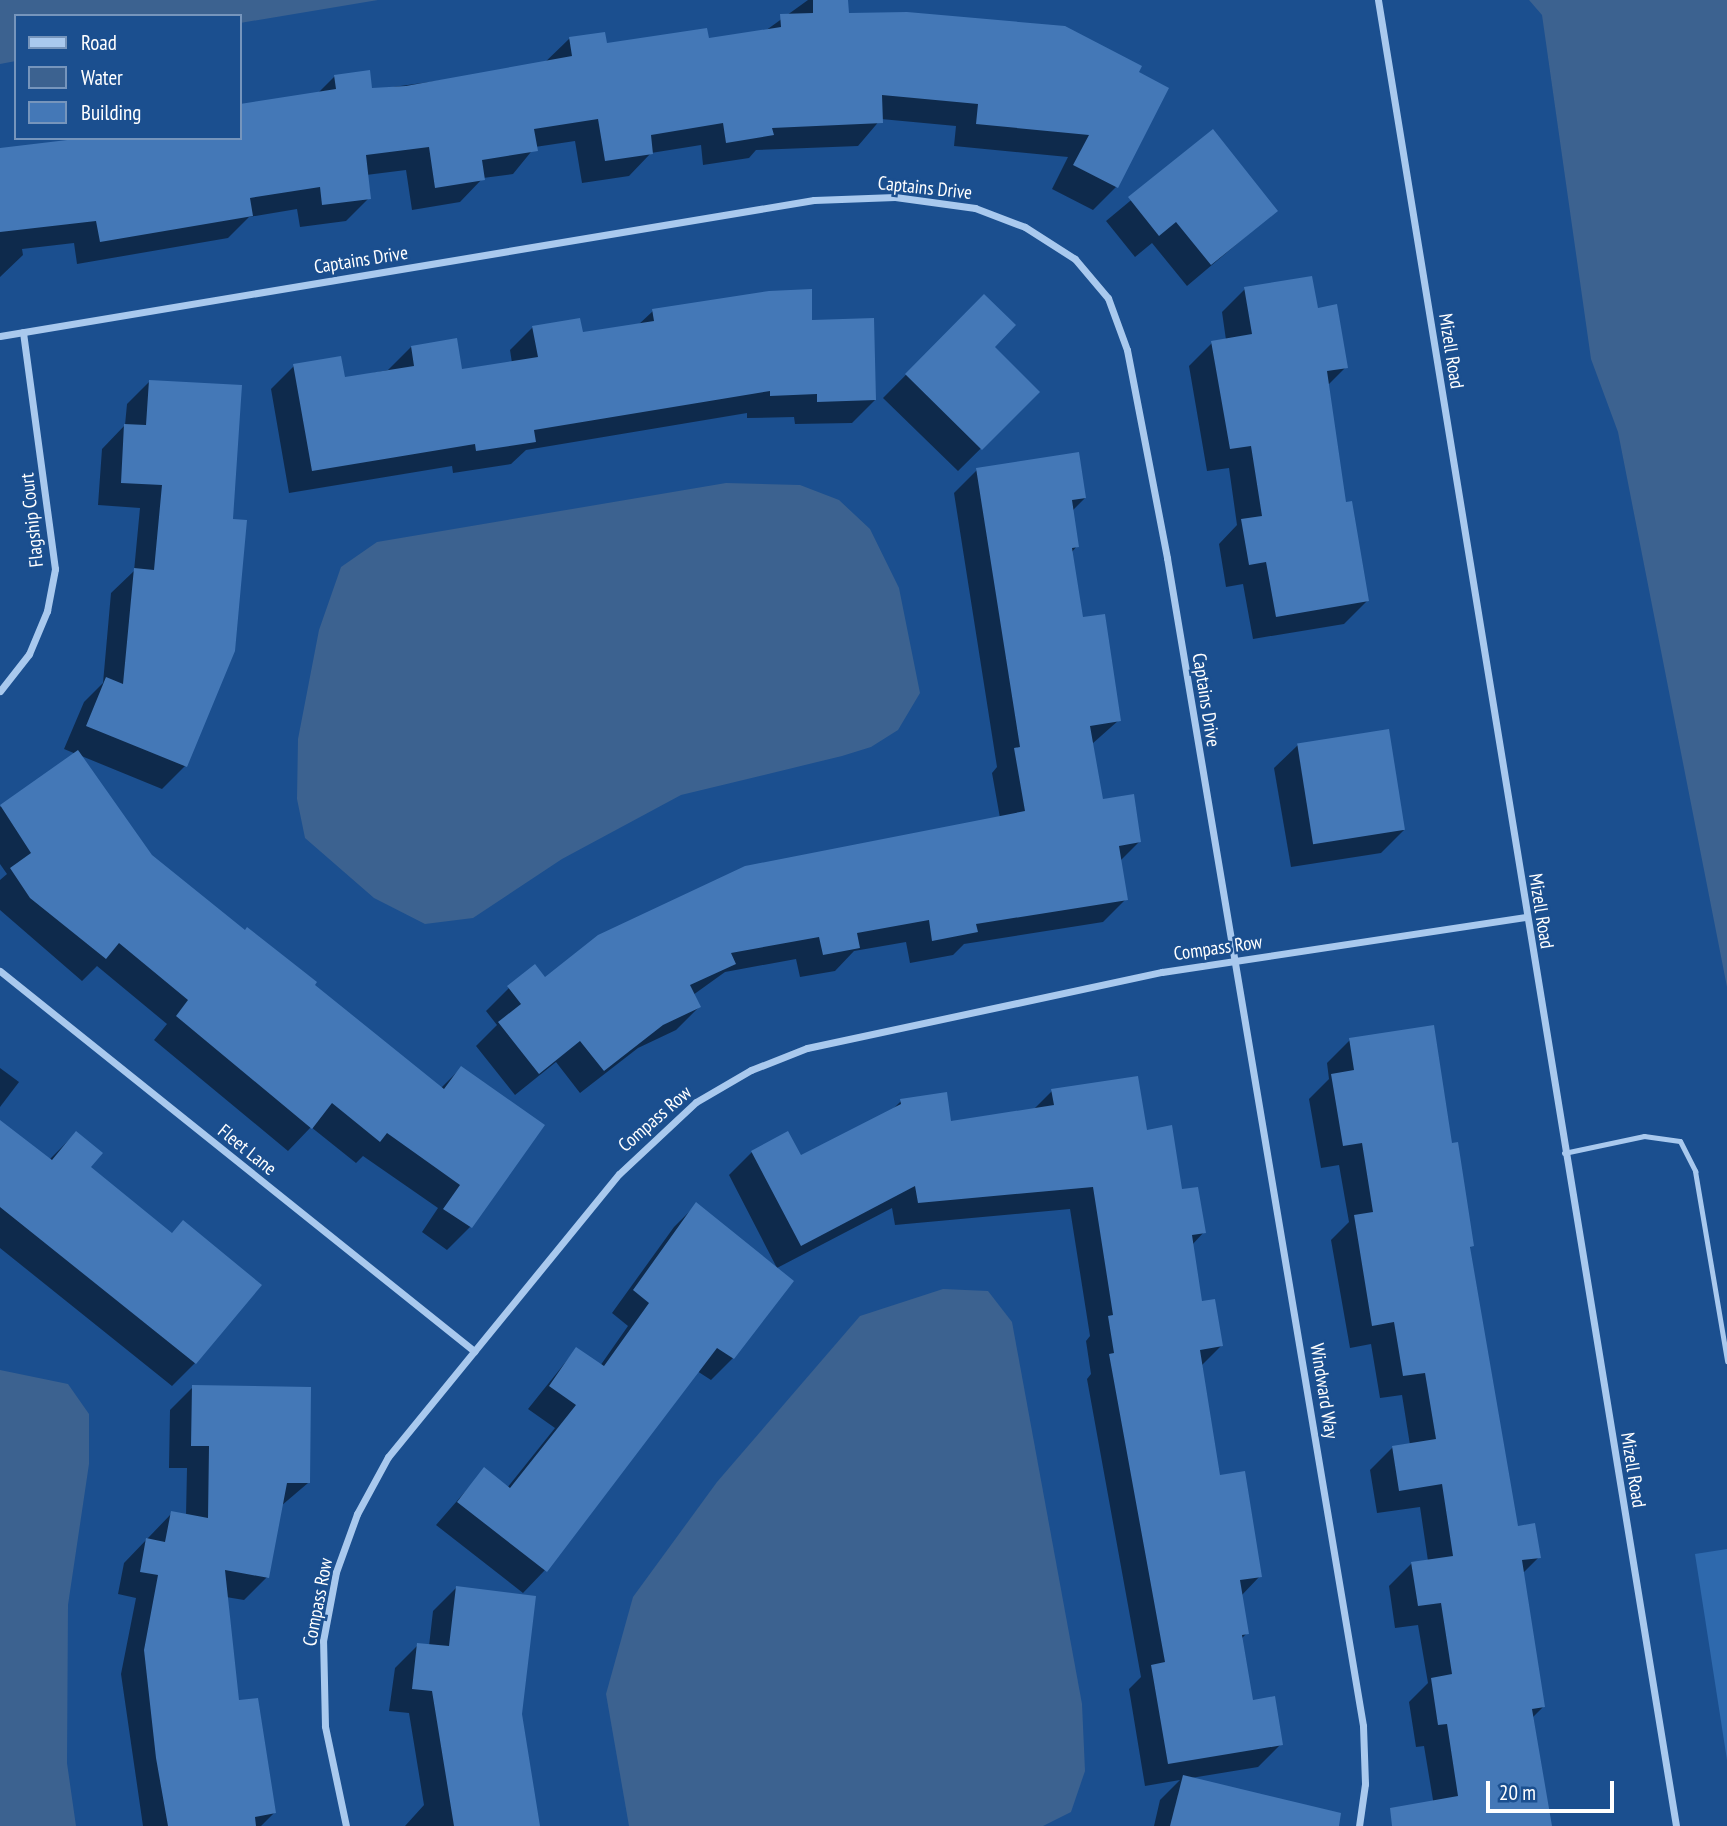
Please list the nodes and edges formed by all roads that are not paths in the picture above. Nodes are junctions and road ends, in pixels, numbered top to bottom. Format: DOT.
graph roads {
  1 [pos="1378,0"];
  2 [pos="23,332"];
  3 [pos="0,336"];
  4 [pos="0,691"];
  5 [pos="1525,917"];
  6 [pos="1236,962"];
  7 [pos="0,971"];
  8 [pos="1564,1153"];
  9 [pos="474,1351"];
  10 [pos="1727,1361"];
  11 [pos="346,1826"];
  12 [pos="1359,1826"];
  13 [pos="1676,1826"];
  1 -- 5 [label="street, Mizell Road"];
  2 -- 3 [label="street, Captains Drive"];
  2 -- 4 [label="street, Flagship Court"];
  2 -- 6 [label="street, Captains Drive"];
  5 -- 6 [label="street, Compass Row"];
  5 -- 8 [label="street, Mizell Road"];
  6 -- 9 [label="street, Compass Row"];
  6 -- 12 [label="street, Windward Way"];
  7 -- 9 [label="street, Fleet Lane"];
  8 -- 10 [label="lane"];
  8 -- 13 [label="street, Mizell Road"];
  9 -- 11 [label="street, Compass Row"];
}
